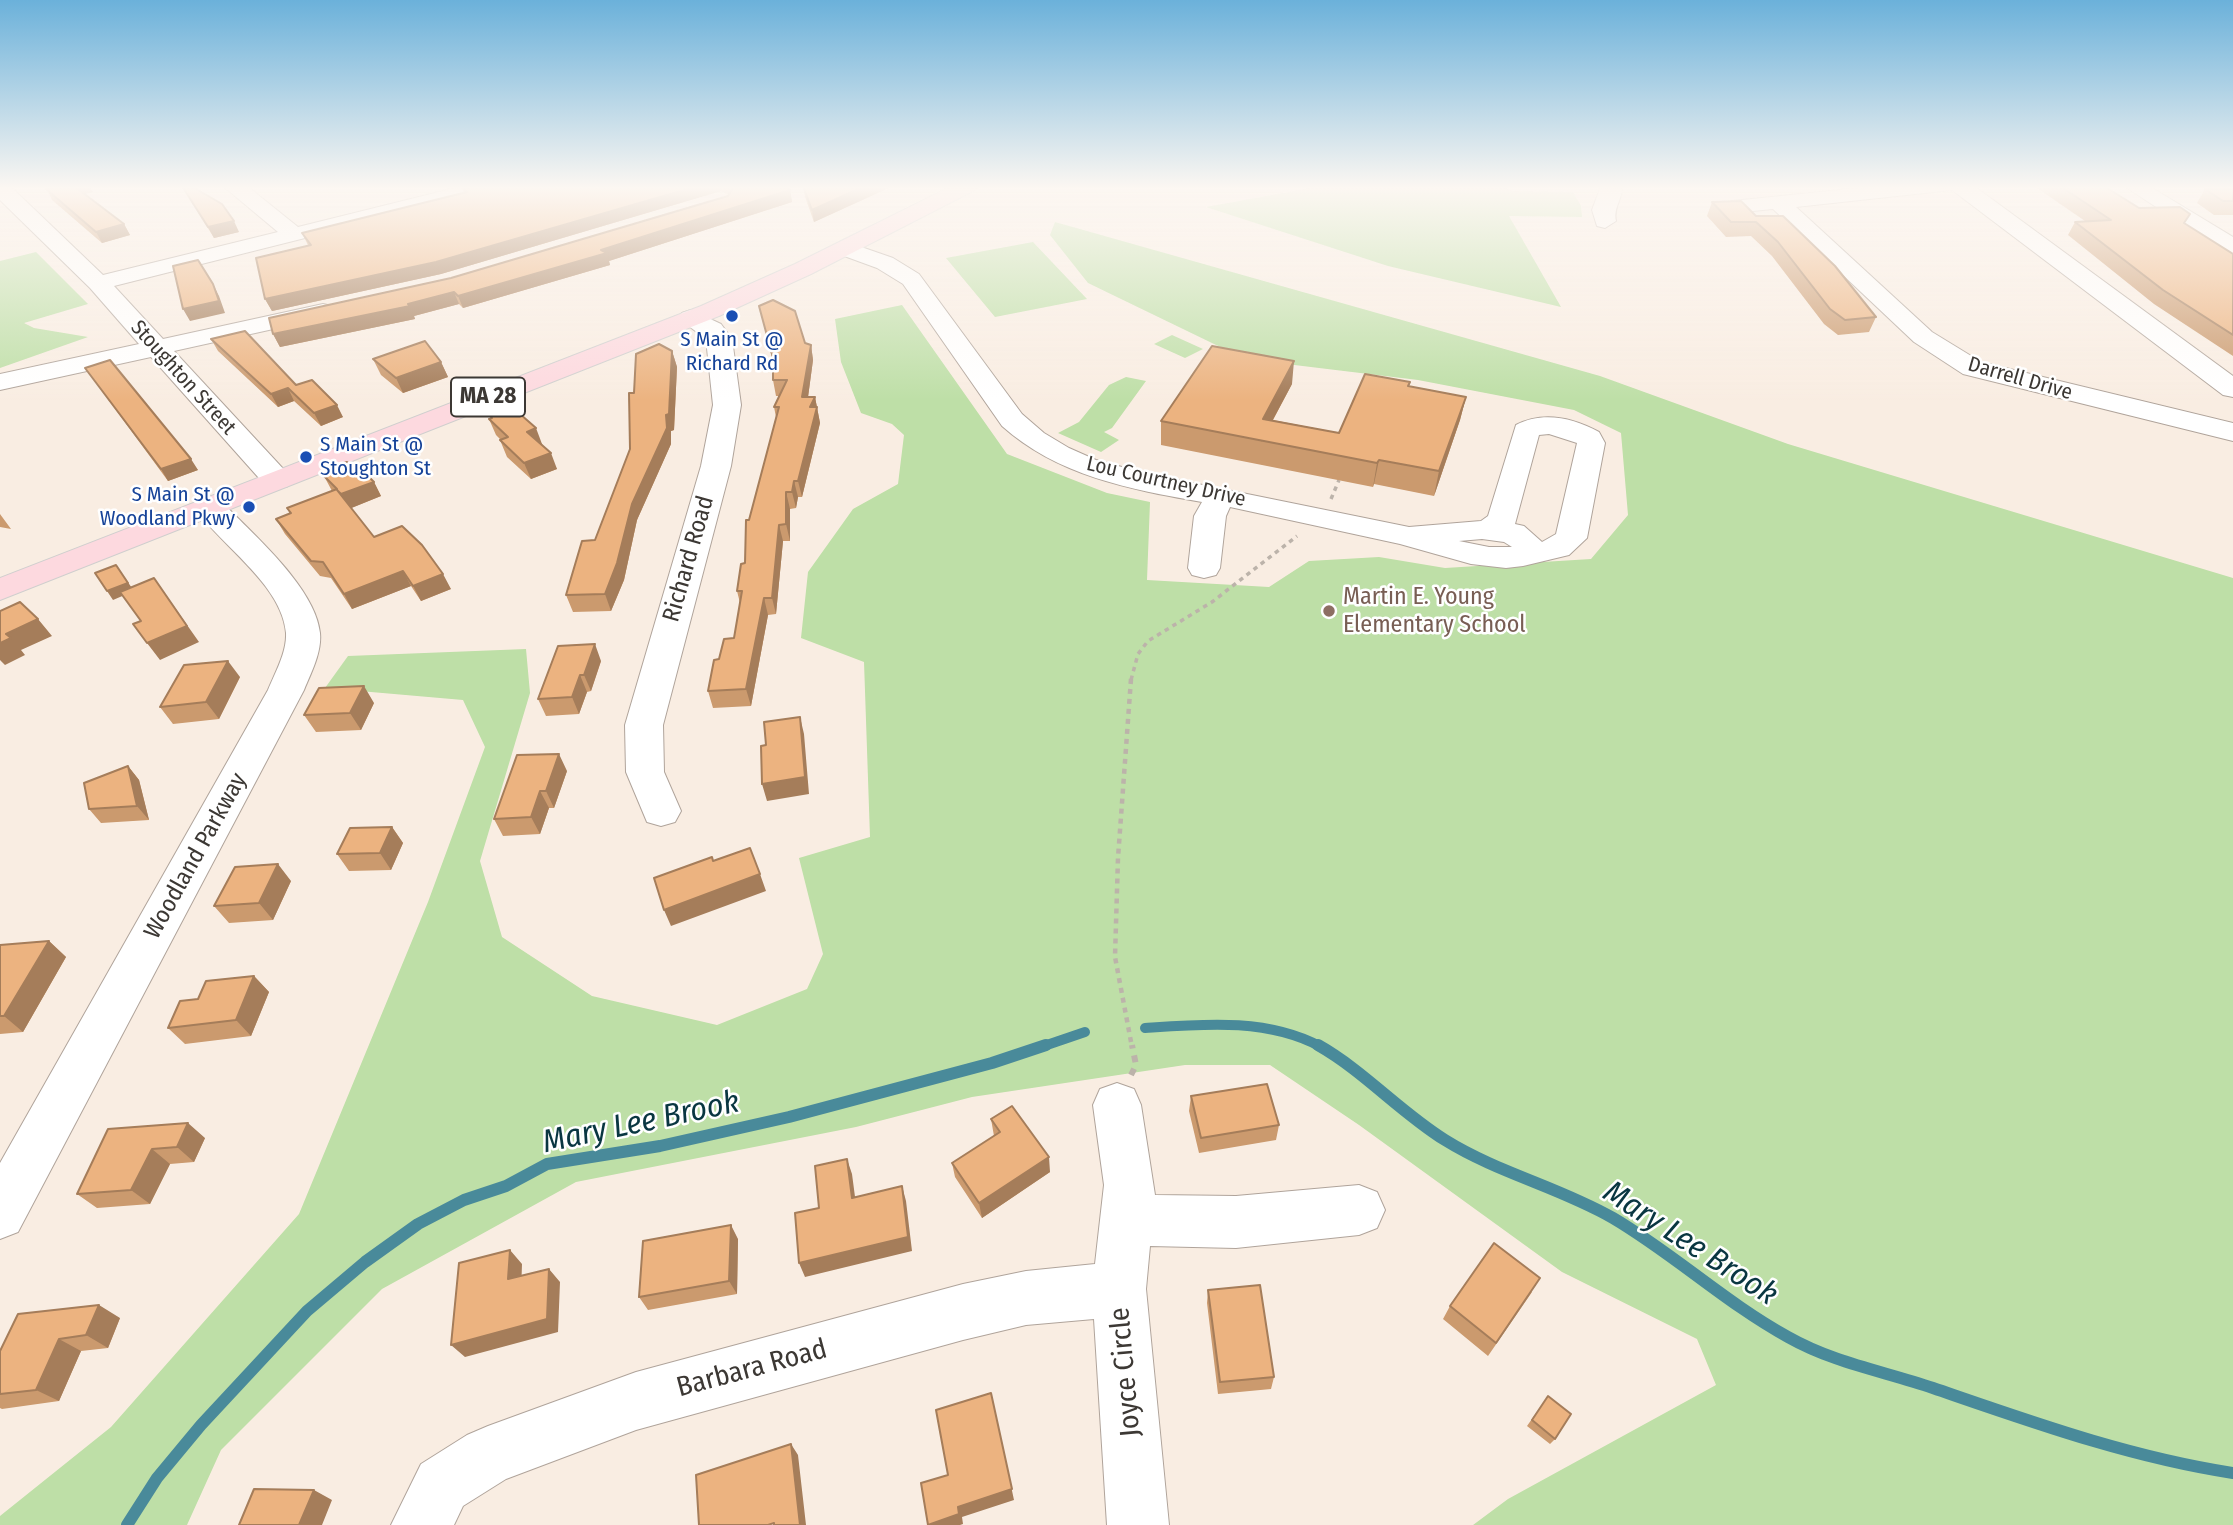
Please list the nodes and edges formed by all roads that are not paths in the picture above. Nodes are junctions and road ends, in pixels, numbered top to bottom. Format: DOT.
graph roads {
  1 [pos="71,257"];
  2 [pos="200,257"];
  3 [pos="824,257"];
  4 [pos="869,257"];
  5 [pos="1837,257"];
  6 [pos="2056,257"];
  7 [pos="98,283"];
  8 [pos="349,306"];
  9 [pos="691,318"];
  10 [pos="155,347"];
  11 [pos="0,382"];
  12 [pos="2233,389"];
  13 [pos="2233,432"];
  14 [pos="277,480"];
  15 [pos="1220,496"];
  16 [pos="208,506"];
  17 [pos="1488,530"];
  18 [pos="1409,536"];
  19 [pos="1523,556"];
  20 [pos="1204,568"];
  21 [pos="0,590"];
  22 [pos="661,811"];
  23 [pos="1117,1105"];
  24 [pos="1359,1210"];
  25 [pos="0,1214"];
  26 [pos="1128,1220"];
  27 [pos="1119,1289"];
  28 [pos="422,1525"];
  29 [pos="1138,1525"];
  1 -- 7 [label="street, Stoughton Street"];
  2 -- 7 [label="street"];
  3 -- 9 [label="main road, MA 28"];
  4 -- 15 [label="street, Lou Courtney Drive"];
  5 -- 13 [label="street, Darrell Drive"];
  6 -- 12 [label="street"];
  7 -- 10 [label="street, Stoughton Street"];
  8 -- 10 [label="street"];
  9 -- 14 [label="main road, MA 28"];
  9 -- 22 [label="street, Richard Road"];
  10 -- 11 [label="street"];
  10 -- 14 [label="street, Stoughton Street"];
  14 -- 16 [label="main road, MA 28"];
  15 -- 18 [label="street, Lou Courtney Drive"];
  15 -- 20 [label="street"];
  16 -- 21 [label="main road, MA 28"];
  16 -- 25 [label="street, Woodland Parkway"];
  17 -- 18 [label="street, Lou Courtney Drive"];
  17 -- 19 [label="street, Lou Courtney Drive"];
  17 -- 19 [label="street"];
  18 -- 19 [label="street, Lou Courtney Drive"];
  23 -- 26 [label="street, Joyce Circle"];
  24 -- 26 [label="street"];
  26 -- 27 [label="street, Joyce Circle"];
  27 -- 28 [label="street, Barbara Road"];
  27 -- 29 [label="street, Joyce Circle"];
}
